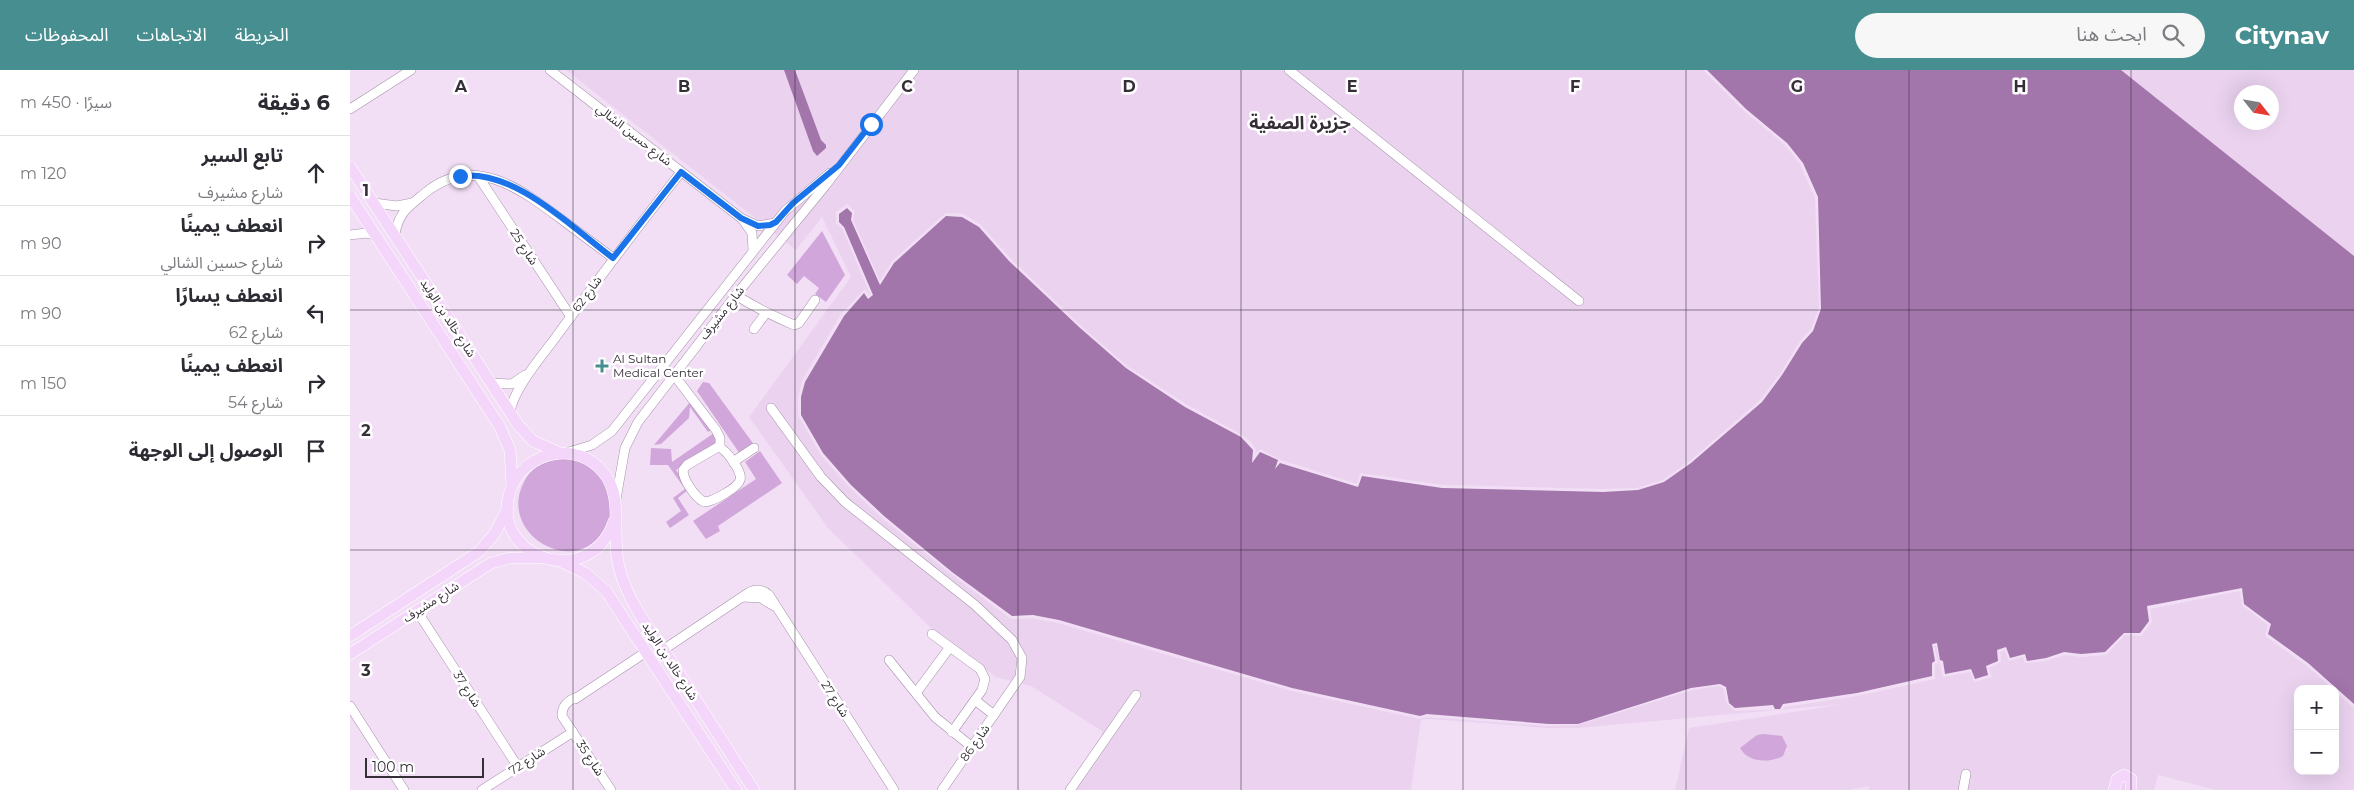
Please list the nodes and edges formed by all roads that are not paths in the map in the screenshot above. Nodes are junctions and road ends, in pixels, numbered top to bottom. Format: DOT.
graph roads {
  1 [pos="411,70"];
  2 [pos="550,70"];
  3 [pos="914,70"];
  4 [pos="1289,70"];
  5 [pos="350,109"];
  6 [pos="839,165"];
  7 [pos="350,167"];
  8 [pos="681,172"];
  9 [pos="478,176"];
  10 [pos="350,199"];
  11 [pos="412,203"];
  12 [pos="374,204"];
  13 [pos="741,218"];
  14 [pos="776,222"];
  15 [pos="394,234"];
  16 [pos="350,235"];
  17 [pos="375,235"];
  18 [pos="764,235"];
  19 [pos="753,250"];
  20 [pos="769,255"];
  21 [pos="613,258"];
  22 [pos="415,267"];
  23 [pos="402,275"];
  24 [pos="736,295"];
  25 [pos="815,300"];
  26 [pos="1579,301"];
  27 [pos="766,313"];
  28 [pos="571,317"];
  29 [pos="754,329"];
  30 [pos="532,370"];
  31 [pos="674,375"];
  32 [pos="492,383"];
  33 [pos="771,408"];
  34 [pos="510,410"];
  35 [pos="720,447"];
  36 [pos="754,448"];
  37 [pos="564,453"];
  38 [pos="732,462"];
  39 [pos="511,488"];
  40 [pos="616,500"];
  41 [pos="508,508"];
  42 [pos="614,521"];
  43 [pos="545,559"];
  44 [pos="560,561"];
  45 [pos="416,611"];
  46 [pos="932,634"];
  47 [pos="350,636"];
  48 [pos="950,647"];
  49 [pos="663,650"];
  50 [pos="646,652"];
  51 [pos="350,654"];
  52 [pos="889,660"];
  53 [pos="916,693"];
  54 [pos="1136,695"];
  55 [pos="975,700"];
  56 [pos="350,706"];
  57 [pos="994,715"];
  58 [pos="571,729"];
  59 [pos="952,732"];
  60 [pos="972,747"];
  61 [pos="518,767"];
  62 [pos="1966,774"];
  63 [pos="404,790"];
  64 [pos="482,790"];
  65 [pos="611,790"];
  66 [pos="736,790"];
  67 [pos="754,790"];
  68 [pos="894,790"];
  69 [pos="942,790"];
  70 [pos="1070,790"];
  71 [pos="1963,790"];
  72 [pos="2114,790"];
  73 [pos="2131,790"];
  1 -- 5 [label="street"];
  2 -- 8 [label="street, شارع حسين الشالي"];
  3 -- 6 [label="street, شارع مشيرف"];
  4 -- 26 [label="street"];
  6 -- 14 [label="street, شارع مشيرف"];
  6 -- 20 [label="street, شارع مشيرف"];
  7 -- 12 [label="main road, شارع خالد بن الوليد"];
  8 -- 13 [label="street, شارع حسين الشالي"];
  8 -- 21 [label="street, شارع 62"];
  9 -- 11 [label="street"];
  9 -- 21 [label="street"];
  9 -- 28 [label="street, شارع 25"];
  10 -- 17 [label="main road, شارع خالد بن الوليد"];
  11 -- 12 [label="street"];
  11 -- 15 [label="street"];
  12 -- 15 [label="main road, شارع خالد بن الوليد"];
  13 -- 14 [label="street, شارع حسين الشالي"];
  13 -- 18 [label="street"];
  13 -- 19 [label="street, شارع حسين الشالي"];
  14 -- 18 [label="street, شارع مشيرف"];
  15 -- 22 [label="main road, شارع خالد بن الوليد"];
  16 -- 17 [label="street"];
  17 -- 23 [label="main road, شارع خالد بن الوليد"];
  18 -- 19 [label="street, شارع مشيرف"];
  18 -- 20 [label="street"];
  19 -- 37 [label="street, شارع مشيرف"];
  20 -- 24 [label="street, شارع مشيرف"];
  21 -- 28 [label="street, شارع 62"];
  22 -- 23 [label="main road"];
  22 -- 32 [label="main road, شارع خالد بن الوليد"];
  23 -- 39 [label="main road, شارع خالد بن الوليد"];
  24 -- 27 [label="street"];
  24 -- 31 [label="street, شارع مشيرف"];
  25 -- 27 [label="street"];
  27 -- 29 [label="street"];
  28 -- 30 [label="street, شارع 62"];
  30 -- 32 [label="street, شارع 62"];
  30 -- 34 [label="street, شارع 62"];
  31 -- 35 [label="street"];
  31 -- 40 [label="street, شارع مشيرف"];
  32 -- 34 [label="main road, شارع خالد بن الوليد"];
  33 -- 57 [label="street, شارع 86"];
  34 -- 37 [label="main road, شارع خالد بن الوليد"];
  35 -- 38 [label="street"];
  35 -- 38 [label="street"];
  36 -- 38 [label="street"];
  37 -- 39 [label="main road"];
  37 -- 40 [label="main road"];
  39 -- 41 [label="main road"];
  40 -- 42 [label="main road"];
  41 -- 43 [label="main road"];
  41 -- 47 [label="main road, شارع مشيرف"];
  42 -- 44 [label="main road"];
  42 -- 49 [label="main road, شارع خالد بن الوليد"];
  43 -- 44 [label="main road"];
  43 -- 45 [label="main road, شارع مشيرف"];
  44 -- 50 [label="main road, شارع خالد بن الوليد"];
  45 -- 51 [label="main road, شارع مشيرف"];
  45 -- 61 [label="street, شارع 37"];
  46 -- 48 [label="street"];
  48 -- 53 [label="street"];
  48 -- 55 [label="street"];
  49 -- 67 [label="main road, شارع خالد بن الوليد"];
  49 -- 68 [label="street, شارع 27"];
  50 -- 58 [label="street"];
  50 -- 66 [label="main road, شارع خالد بن الوليد"];
  52 -- 53 [label="street"];
  53 -- 59 [label="street"];
  54 -- 70 [label="street"];
  55 -- 57 [label="street"];
  55 -- 59 [label="street"];
  56 -- 63 [label="street"];
  57 -- 60 [label="street, شارع 86"];
  58 -- 61 [label="street, شارع 72"];
  58 -- 65 [label="street, شارع 35"];
  59 -- 60 [label="street"];
  60 -- 69 [label="street, شارع 86"];
  61 -- 64 [label="street, شارع 72"];
  62 -- 71 [label="street"];
  72 -- 73 [label="main road"];
}
